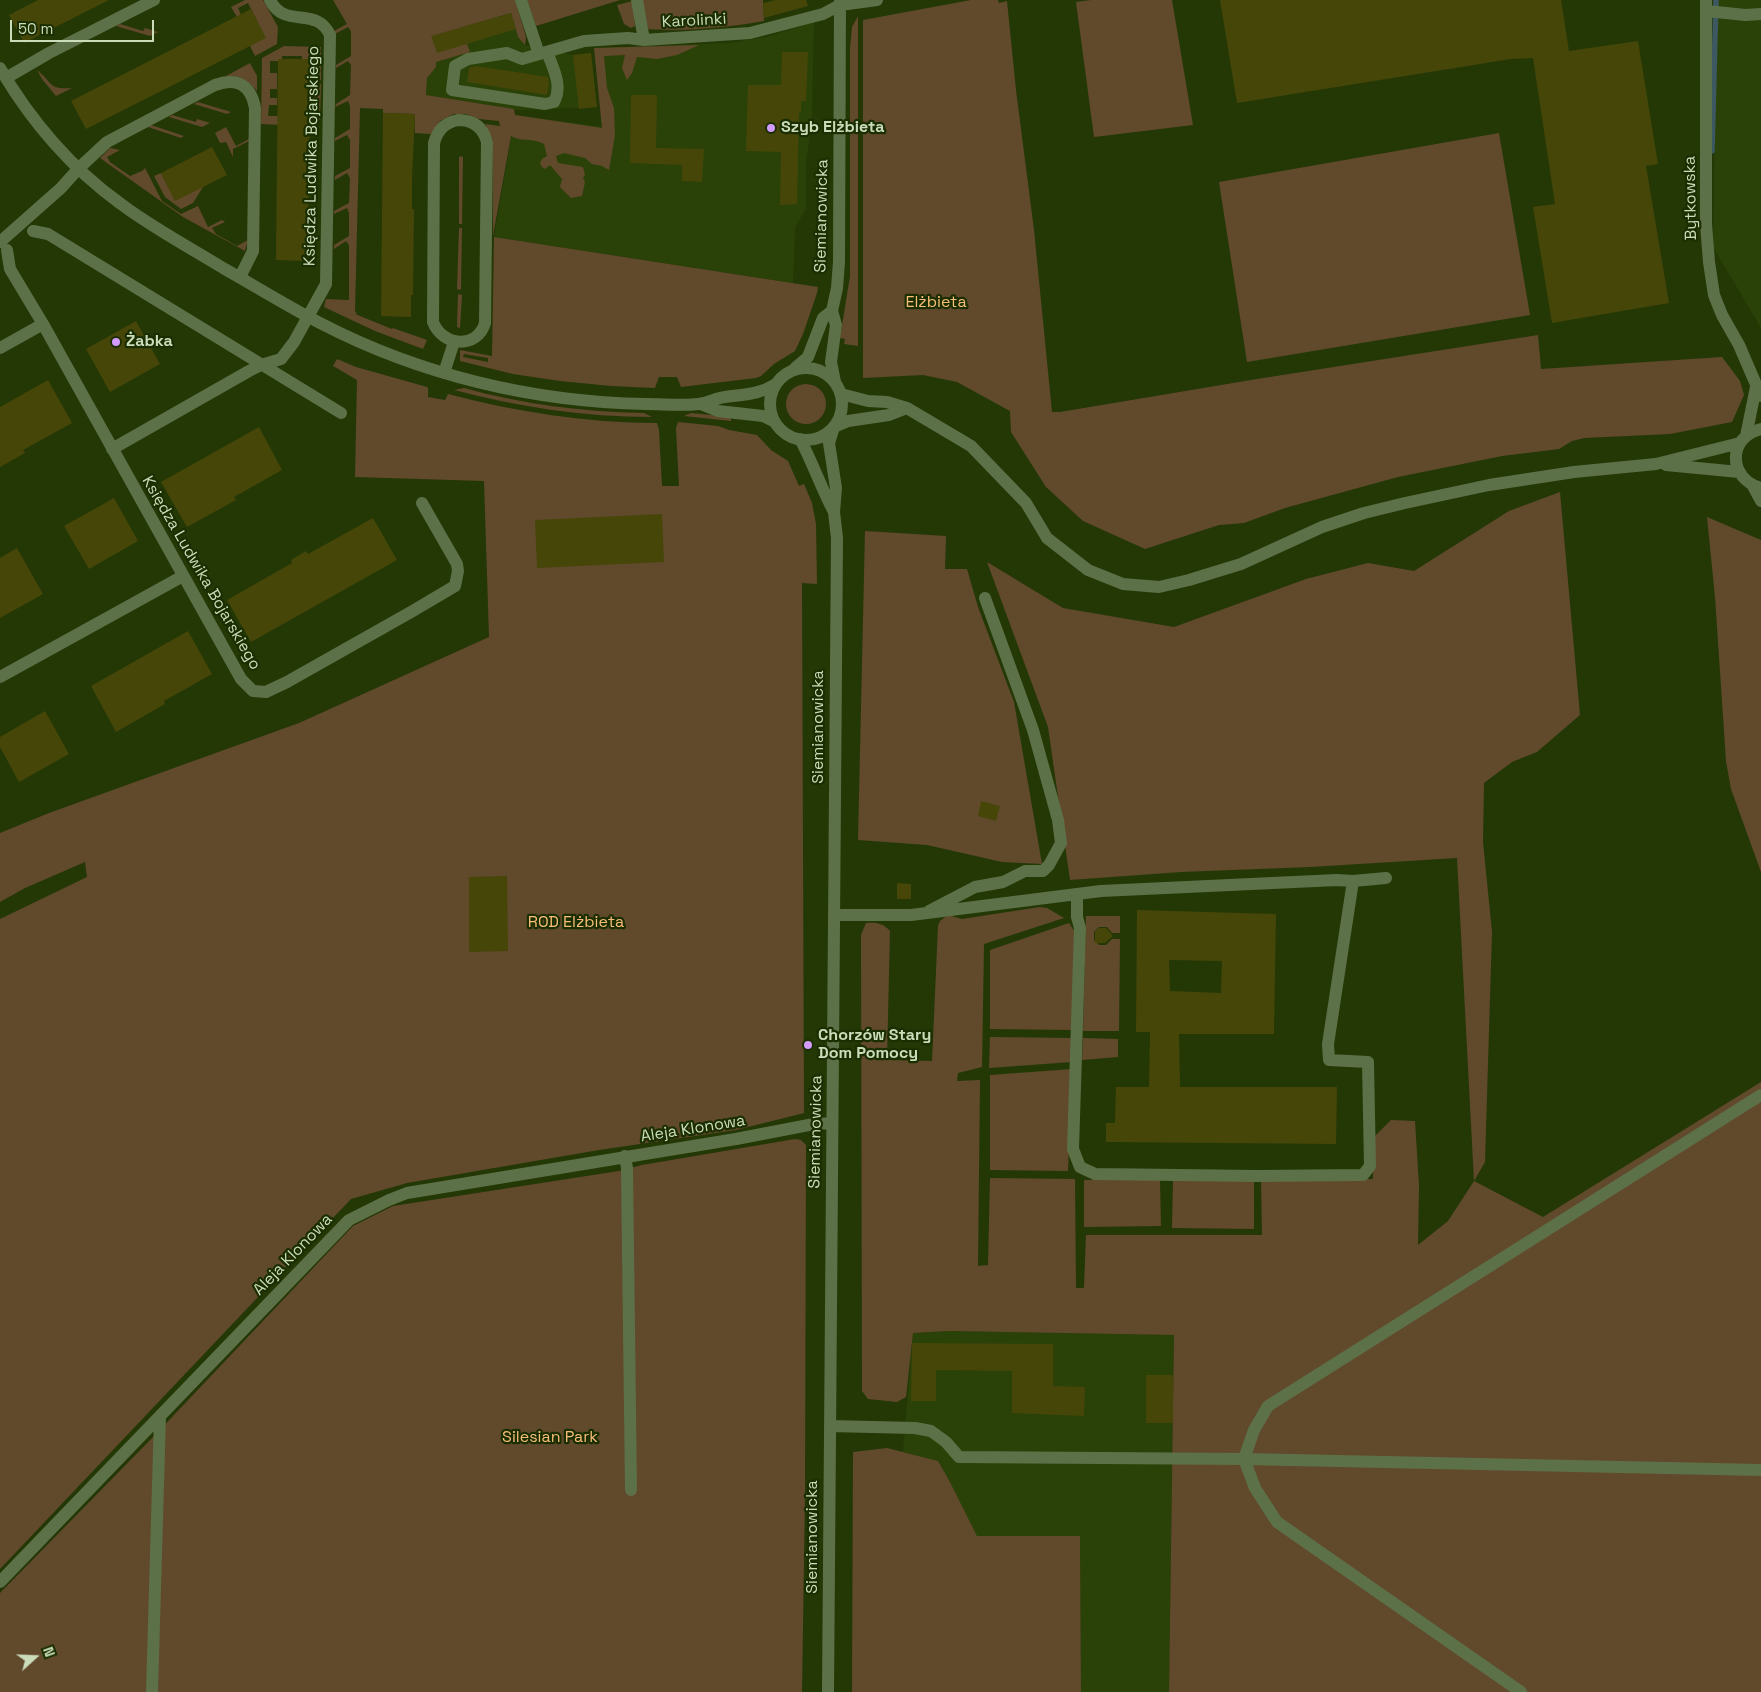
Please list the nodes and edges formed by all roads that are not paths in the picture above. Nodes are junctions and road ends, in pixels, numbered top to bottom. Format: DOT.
graph roads {
  1 [pos="154,0"];
  2 [pos="270,0"];
  3 [pos="521,0"];
  4 [pos="637,0"];
  5 [pos="877,0"];
  6 [pos="840,2"];
  7 [pos="1706,6"];
  8 [pos="1761,14"];
  9 [pos="644,40"];
  10 [pos="543,53"];
  11 [pos="3,73"];
  12 [pos="79,168"];
  13 [pos="33,231"];
  14 [pos="3,246"];
  15 [pos="240,277"];
  16 [pos="832,311"];
  17 [pos="309,317"];
  18 [pos="43,324"];
  19 [pos="454,342"];
  20 [pos="0,348"];
  21 [pos="261,365"];
  22 [pos="794,370"];
  23 [pos="444,373"];
  24 [pos="835,382"];
  25 [pos="776,384"];
  26 [pos="1758,391"];
  27 [pos="841,394"];
  28 [pos="701,404"];
  29 [pos="907,408"];
  30 [pos="341,413"];
  31 [pos="775,422"];
  32 [pos="834,427"];
  33 [pos="1761,429"];
  34 [pos="800,439"];
  35 [pos="1743,440"];
  36 [pos="112,449"];
  37 [pos="1656,464"];
  38 [pos="1739,472"];
  39 [pos="1757,487"];
  40 [pos="1761,502"];
  41 [pos="422,504"];
  42 [pos="834,512"];
  43 [pos="183,576"];
  44 [pos="985,598"];
  45 [pos="0,677"];
  46 [pos="1386,878"];
  47 [pos="1353,881"];
  48 [pos="1077,894"];
  49 [pos="924,913"];
  50 [pos="834,915"];
  51 [pos="1761,1095"];
  52 [pos="832,1123"];
  53 [pos="625,1156"];
  54 [pos="160,1416"];
  55 [pos="830,1426"];
  56 [pos="1244,1459"];
  57 [pos="1761,1470"];
  58 [pos="631,1490"];
  59 [pos="0,1582"];
  60 [pos="152,1692"];
  61 [pos="828,1692"];
  62 [pos="1521,1692"];
  1 -- 11 [label="street"];
  2 -- 17 [label="street, Księdza Ludwika Bojarskiego"];
  3 -- 10 [label="street, Karolinki"];
  4 -- 9 [label="street"];
  5 -- 6 [label="street, Karolinki"];
  6 -- 9 [label="street, Karolinki"];
  6 -- 16 [label="street, Siemianowicka"];
  7 -- 8 [label="street"];
  7 -- 26 [label="street, Bytkowska"];
  9 -- 10 [label="street, Karolinki"];
  10 -- 10 [label="street, Karolinki"];
  11 -- 12 [label="street"];
  12 -- 14 [label="street"];
  12 -- 15 [label="street"];
  12 -- 15 [label="street"];
  13 -- 21 [label="street"];
  14 -- 18 [label="street, Księdza Ludwika Bojarskiego"];
  15 -- 17 [label="street"];
  16 -- 22 [label="street, Siemianowicka"];
  16 -- 24 [label="street, Siemianowicka"];
  17 -- 21 [label="street, Księdza Ludwika Bojarskiego"];
  17 -- 23 [label="street"];
  18 -- 20 [label="street"];
  18 -- 36 [label="street, Księdza Ludwika Bojarskiego"];
  19 -- 19 [label="street"];
  19 -- 23 [label="street"];
  21 -- 30 [label="street"];
  21 -- 36 [label="street, Księdza Ludwika Bojarskiego"];
  22 -- 24 [label="street"];
  22 -- 25 [label="street"];
  23 -- 28 [label="street"];
  24 -- 27 [label="street"];
  25 -- 28 [label="street"];
  25 -- 31 [label="street"];
  26 -- 35 [label="street, Bytkowska"];
  27 -- 29 [label="street"];
  27 -- 32 [label="street"];
  28 -- 31 [label="street"];
  29 -- 32 [label="street"];
  29 -- 37 [label="street"];
  31 -- 34 [label="street"];
  32 -- 34 [label="street"];
  32 -- 42 [label="street, Siemianowicka"];
  33 -- 35 [label="street"];
  34 -- 42 [label="street, Siemianowicka"];
  35 -- 37 [label="street"];
  35 -- 38 [label="street, Bytkowska"];
  36 -- 43 [label="street, Księdza Ludwika Bojarskiego"];
  37 -- 38 [label="street"];
  38 -- 39 [label="street"];
  39 -- 40 [label="street"];
  41 -- 43 [label="street, Księdza Ludwika Bojarskiego"];
  42 -- 50 [label="street, Siemianowicka"];
  43 -- 45 [label="street"];
  44 -- 49 [label="street"];
  46 -- 47 [label="street"];
  47 -- 48 [label="street"];
  47 -- 48 [label="street"];
  48 -- 49 [label="street"];
  49 -- 50 [label="street"];
  50 -- 52 [label="street, Siemianowicka"];
  51 -- 56 [label="street"];
  52 -- 53 [label="street, Aleja Klonowa"];
  52 -- 55 [label="street, Siemianowicka"];
  53 -- 54 [label="street, Aleja Klonowa"];
  53 -- 58 [label="street"];
  54 -- 59 [label="street, Aleja Klonowa"];
  54 -- 60 [label="street"];
  55 -- 56 [label="street"];
  55 -- 61 [label="street, Siemianowicka"];
  56 -- 57 [label="street"];
  56 -- 62 [label="street"];
}
